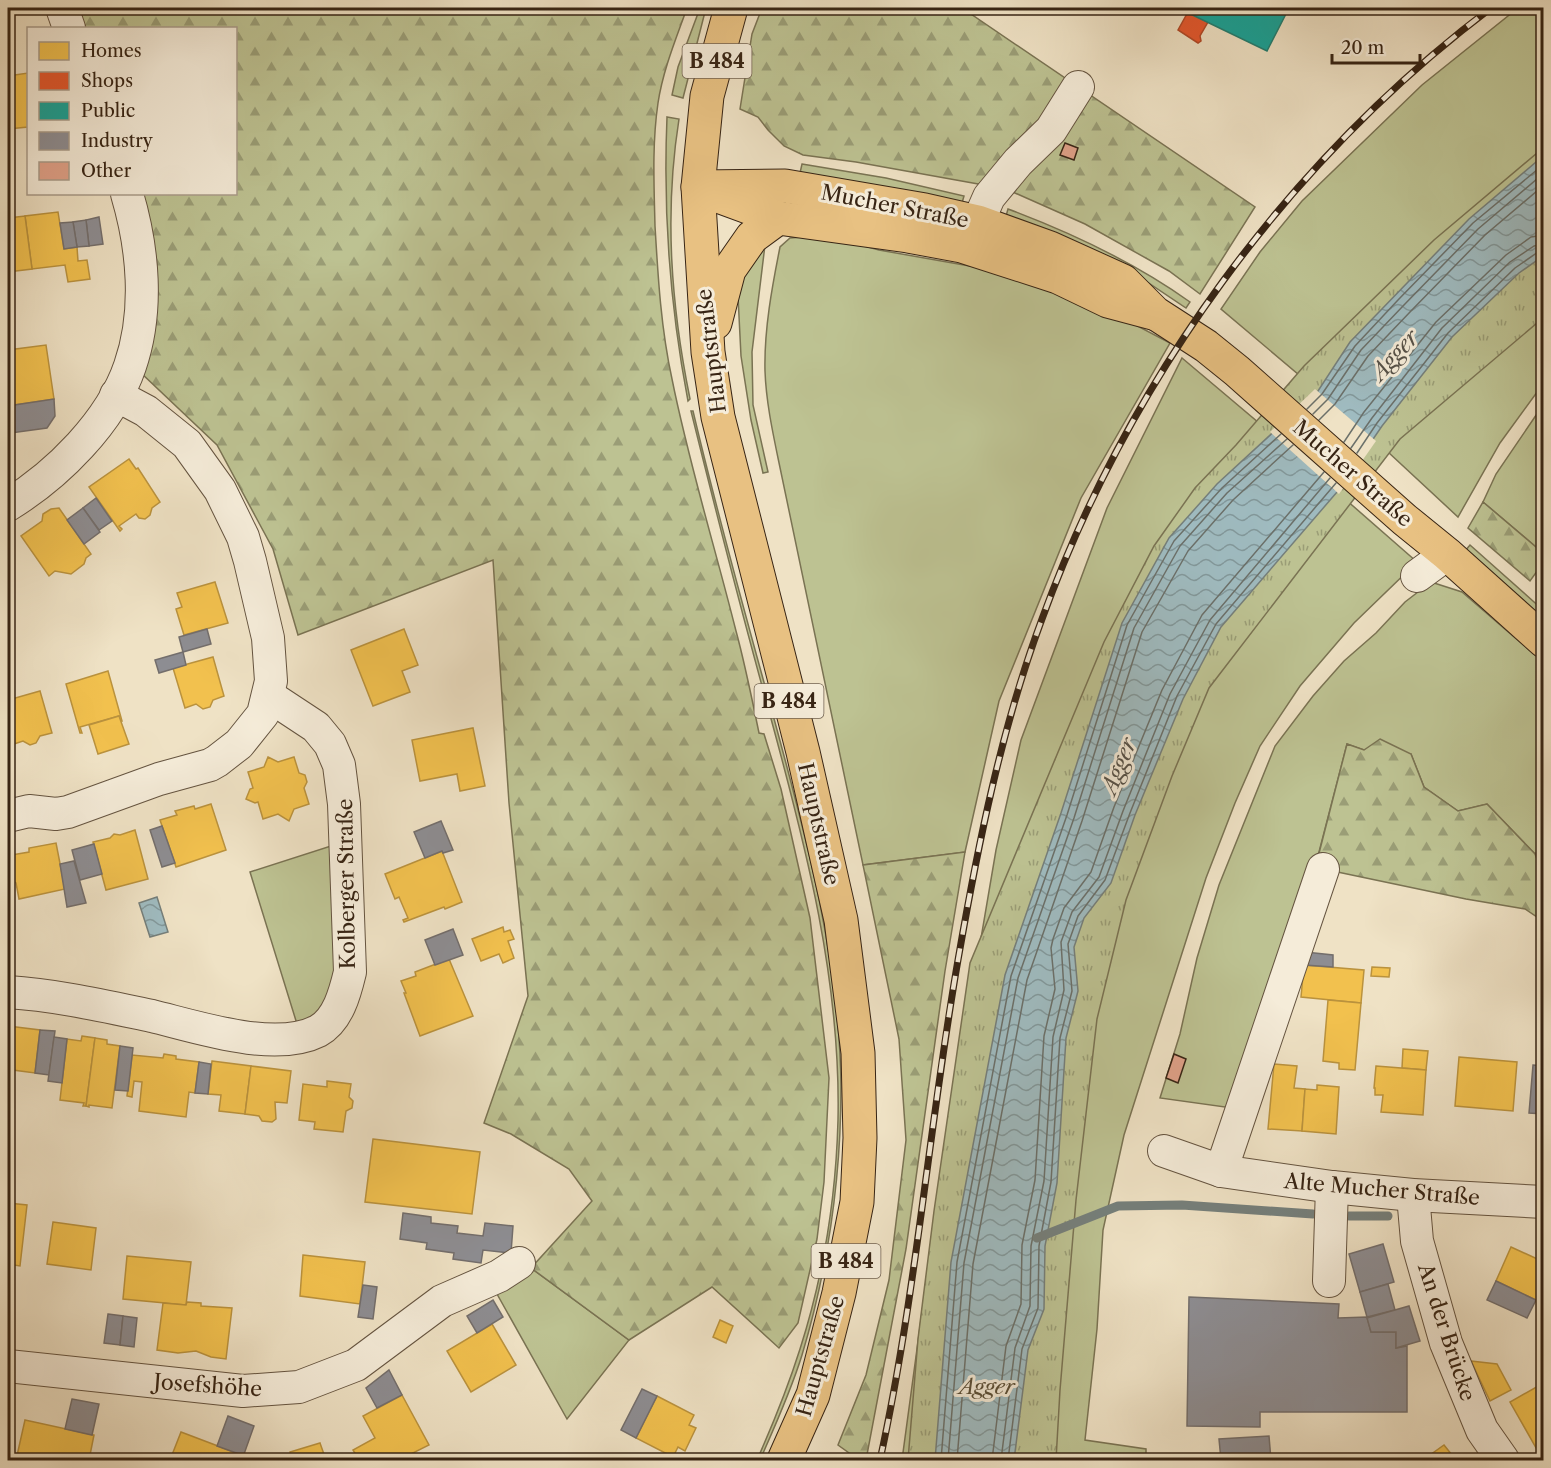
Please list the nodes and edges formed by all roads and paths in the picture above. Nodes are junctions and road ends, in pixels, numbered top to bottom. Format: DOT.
graph roads {
  1 [pos="62,8"];
  2 [pos="731,8"];
  3 [pos="69,27"];
  4 [pos="1078,87"];
  5 [pos="698,187"];
  6 [pos="127,195"];
  7 [pos="778,218"];
  8 [pos="978,222"];
  9 [pos="1155,313"];
  10 [pos="708,352"];
  11 [pos="116,395"];
  12 [pos="8,505"];
  13 [pos="1447,554"];
  14 [pos="1417,576"];
  15 [pos="1544,641"];
  16 [pos="269,696"];
  17 [pos="8,816"];
  18 [pos="1323,869"];
  19 [pos="8,992"];
  20 [pos="1164,1151"];
  21 [pos="1221,1172"];
  22 [pos="1332,1187"];
  23 [pos="1413,1195"];
  24 [pos="1544,1202"];
  25 [pos="519,1263"];
  26 [pos="1329,1281"];
  27 [pos="8,1366"];
  28 [pos="784,1461"];
  29 [pos="1503,1461"];
  1 -- 3 [label="street"];
  2 -- 5 [label="main road, B 484"];
  4 -- 8 [label="street"];
  5 -- 7 [label="main road, Mucher Straße"];
  5 -- 8 [label="main road, Mucher Straße"];
  5 -- 10 [label="main road, Hauptstraße / B 484"];
  6 -- 11 [label="street"];
  7 -- 9 [label="main road, Mucher Straße"];
  7 -- 10 [label="main road, B 484"];
  8 -- 9 [label="main road, Mucher Straße"];
  9 -- 13 [label="main road, Mucher Straße"];
  10 -- 28 [label="main road, Hauptstraße / B 484"];
  11 -- 12 [label="street"];
  11 -- 16 [label="street"];
  13 -- 14 [label="street"];
  13 -- 15 [label="main road, Mucher Straße"];
  16 -- 17 [label="street"];
  16 -- 19 [label="street, Kolberger Straße"];
  18 -- 21 [label="street"];
  20 -- 21 [label="street, Alte Mucher Straße"];
  21 -- 22 [label="street, Alte Mucher Straße"];
  22 -- 23 [label="street, Alte Mucher Straße"];
  22 -- 26 [label="street"];
  23 -- 24 [label="street, Alte Mucher Straße"];
  23 -- 29 [label="street, An der Brücke"];
  25 -- 27 [label="street, Josefshöhe"];
}
